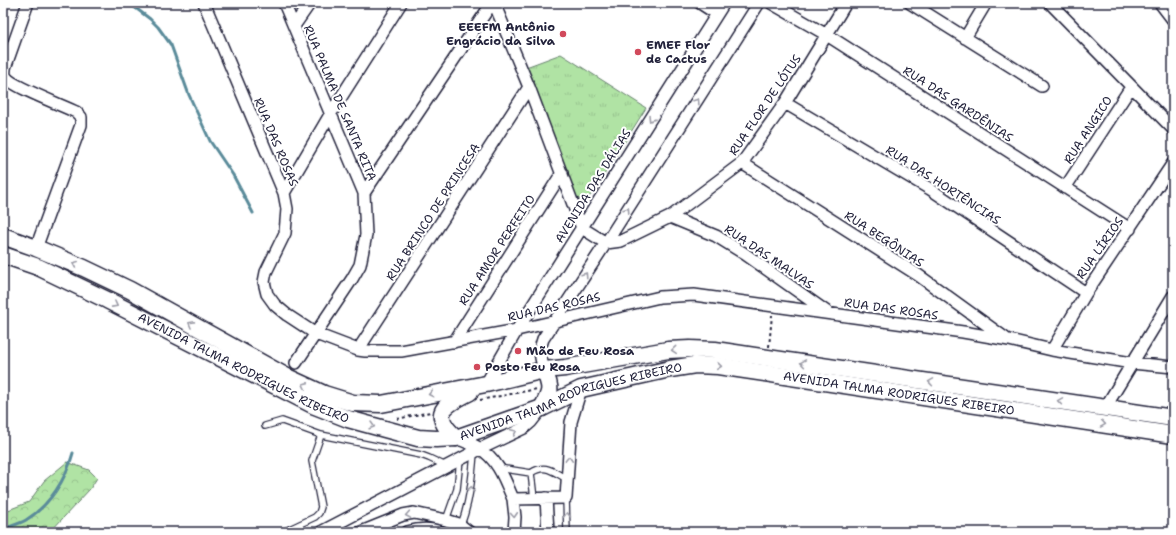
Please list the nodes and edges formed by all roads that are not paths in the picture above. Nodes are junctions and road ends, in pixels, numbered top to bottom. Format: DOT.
graph roads {
  1 [pos="28,3"];
  2 [pos="204,3"];
  3 [pos="284,3"];
  4 [pos="310,3"];
  5 [pos="401,3"];
  6 [pos="493,3"];
  7 [pos="700,3"];
  8 [pos="724,3"];
  9 [pos="759,3"];
  10 [pos="771,3"];
  11 [pos="846,3"];
  12 [pos="910,3"];
  13 [pos="986,3"];
  14 [pos="1050,3"];
  15 [pos="1160,3"];
  16 [pos="717,14"];
  17 [pos="1173,20"];
  18 [pos="294,26"];
  19 [pos="827,35"];
  20 [pos="965,38"];
  21 [pos="1042,86"];
  22 [pos="529,87"];
  23 [pos="1131,87"];
  24 [pos="785,103"];
  25 [pos="331,113"];
  26 [pos="1173,129"];
  27 [pos="742,163"];
  28 [pos="1173,163"];
  29 [pos="562,173"];
  30 [pos="1066,188"];
  31 [pos="284,192"];
  32 [pos="364,193"];
  33 [pos="670,217"];
  34 [pos="582,228"];
  35 [pos="1130,229"];
  36 [pos="3,236"];
  37 [pos="606,243"];
  38 [pos="36,248"];
  39 [pos="3,255"];
  40 [pos="1086,292"];
  41 [pos="1173,296"];
  42 [pos="829,314"];
  43 [pos="556,320"];
  44 [pos="517,330"];
  45 [pos="316,334"];
  46 [pos="1009,340"];
  47 [pos="454,342"];
  48 [pos="358,350"];
  49 [pos="1052,350"];
  50 [pos="296,363"];
  51 [pos="1132,363"];
  52 [pos="1173,367"];
  53 [pos="544,370"];
  54 [pos="486,384"];
  55 [pos="581,389"];
  56 [pos="542,408"];
  57 [pos="1105,408"];
  58 [pos="1173,418"];
  59 [pos="265,426"];
  60 [pos="321,435"];
  61 [pos="1173,435"];
  62 [pos="456,438"];
  63 [pos="477,450"];
  64 [pos="460,459"];
  65 [pos="446,466"];
  66 [pos="499,468"];
  67 [pos="531,473"];
  68 [pos="567,479"];
  69 [pos="534,498"];
  70 [pos="546,498"];
  71 [pos="566,498"];
  72 [pos="513,499"];
  73 [pos="446,520"];
  74 [pos="465,528"];
  75 [pos="283,532"];
  76 [pos="322,532"];
  77 [pos="361,532"];
  78 [pos="407,532"];
  79 [pos="440,532"];
  80 [pos="514,532"];
  81 [pos="548,532"];
  82 [pos="567,532"];
  1 -- 38 [label="street"];
  2 -- 31 [label="street, RUA DAS ROSAS"];
  3 -- 18 [label="street, RUA PALMA DE SANTA RITA"];
  4 -- 18 [label="street"];
  5 -- 25 [label="street"];
  6 -- 22 [label="street"];
  6 -- 32 [label="street"];
  7 -- 16 [label="street"];
  8 -- 16 [label="street, AVENIDA DAS DÁLIAS"];
  37 -- 9 [label="street, one-way"];
  10 -- 19 [label="street, RUA DAS GARDÊNIAS"];
  11 -- 19 [label="street, RUA FLOR DE LÓTUS"];
  12 -- 20 [label="street"];
  13 -- 20 [label="street"];
  14 -- 23 [label="street"];
  15 -- 17 [label="street"];
  16 -- 34 [label="street, AVENIDA DAS DÁLIAS, one-way"];
  18 -- 25 [label="street, RUA PALMA DE SANTA RITA"];
  19 -- 24 [label="street, RUA FLOR DE LÓTUS"];
  19 -- 30 [label="street, RUA DAS GARDÊNIAS"];
  20 -- 21 [label="street"];
  22 -- 29 [label="street"];
  22 -- 48 [label="street, RUA BRINCO DE PRINCESA"];
  23 -- 26 [label="street"];
  23 -- 30 [label="street, RUA ANGICO"];
  24 -- 27 [label="street, RUA FLOR DE LÓTUS"];
  24 -- 40 [label="street, RUA DAS HORTÊNCIAS"];
  25 -- 31 [label="street"];
  25 -- 32 [label="street, RUA PALMA DE SANTA RITA"];
  27 -- 33 [label="street, RUA FLOR DE LÓTUS"];
  27 -- 46 [label="street, RUA BEGÔNIAS"];
  28 -- 35 [label="street, RUA LÍRIOS"];
  29 -- 34 [label="street"];
  29 -- 47 [label="street, RUA AMOR PERFEITO"];
  30 -- 35 [label="street, RUA DAS GARDÊNIAS"];
  31 -- 45 [label="street, RUA DAS ROSAS"];
  32 -- 45 [label="street, RUA PALMA DE SANTA RITA"];
  33 -- 37 [label="street, RUA FLOR DE LÓTUS"];
  33 -- 42 [label="street, RUA DAS MALVAS"];
  34 -- 37 [label="street"];
  34 -- 44 [label="street, AVENIDA DAS DÁLIAS"];
  35 -- 40 [label="street, RUA LÍRIOS"];
  36 -- 38 [label="main road, AVENIDA TALMA RODRIGUES RIBEIRO"];
  43 -- 37 [label="street, one-way"];
  54 -- 38 [label="main road, AVENIDA TALMA RODRIGUES RIBEIRO, one-way"];
  39 -- 62 [label="main road, AVENIDA TALMA RODRIGUES RIBEIRO, one-way"];
  40 -- 49 [label="street, RUA LÍRIOS"];
  41 -- 51 [label="street"];
  42 -- 43 [label="street, RUA DAS ROSAS"];
  42 -- 46 [label="street, RUA DAS ROSAS"];
  43 -- 44 [label="street, RUA DAS ROSAS"];
  43 -- 53 [label="street"];
  44 -- 47 [label="street, RUA DAS ROSAS"];
  44 -- 54 [label="street, AVENIDA DAS DÁLIAS"];
  45 -- 48 [label="street, RUA DAS ROSAS"];
  45 -- 50 [label="street, RUA PALMA DE SANTA RITA"];
  46 -- 49 [label="street, RUA DAS ROSAS"];
  47 -- 48 [label="street, RUA DAS ROSAS"];
  49 -- 51 [label="street, RUA DAS ROSAS"];
  51 -- 52 [label="street, RUA DAS ROSAS"];
  51 -- 57 [label="street"];
  53 -- 54 [label="main road, AVENIDA TALMA RODRIGUES RIBEIRO"];
  53 -- 56 [label="main road"];
  57 -- 53 [label="main road, AVENIDA TALMA RODRIGUES RIBEIRO, one-way"];
  54 -- 62 [label="main road"];
  55 -- 56 [label="main road, AVENIDA TALMA RODRIGUES RIBEIRO"];
  55 -- 61 [label="main road, AVENIDA TALMA RODRIGUES RIBEIRO, one-way"];
  68 -- 55 [label="street, one-way"];
  56 -- 62 [label="main road, AVENIDA TALMA RODRIGUES RIBEIRO"];
  63 -- 56 [label="street, one-way"];
  57 -- 58 [label="main road, AVENIDA TALMA RODRIGUES RIBEIRO"];
  59 -- 60 [label="lane"];
  60 -- 65 [label="lane"];
  60 -- 75 [label="lane"];
  62 -- 63 [label="street"];
  63 -- 64 [label="street"];
  63 -- 66 [label="street"];
  74 -- 63 [label="lane, one-way"];
  64 -- 65 [label="street"];
  64 -- 73 [label="lane"];
  65 -- 76 [label="street"];
  66 -- 67 [label="lane"];
  66 -- 72 [label="street"];
  67 -- 68 [label="lane"];
  67 -- 69 [label="lane"];
  68 -- 71 [label="street"];
  69 -- 70 [label="street"];
  69 -- 72 [label="street"];
  70 -- 71 [label="street"];
  70 -- 81 [label="street"];
  82 -- 71 [label="lane, one-way"];
  72 -- 80 [label="street, one-way"];
  73 -- 74 [label="street"];
  73 -- 77 [label="street, one-way"];
  78 -- 79 [label="street"];
}
